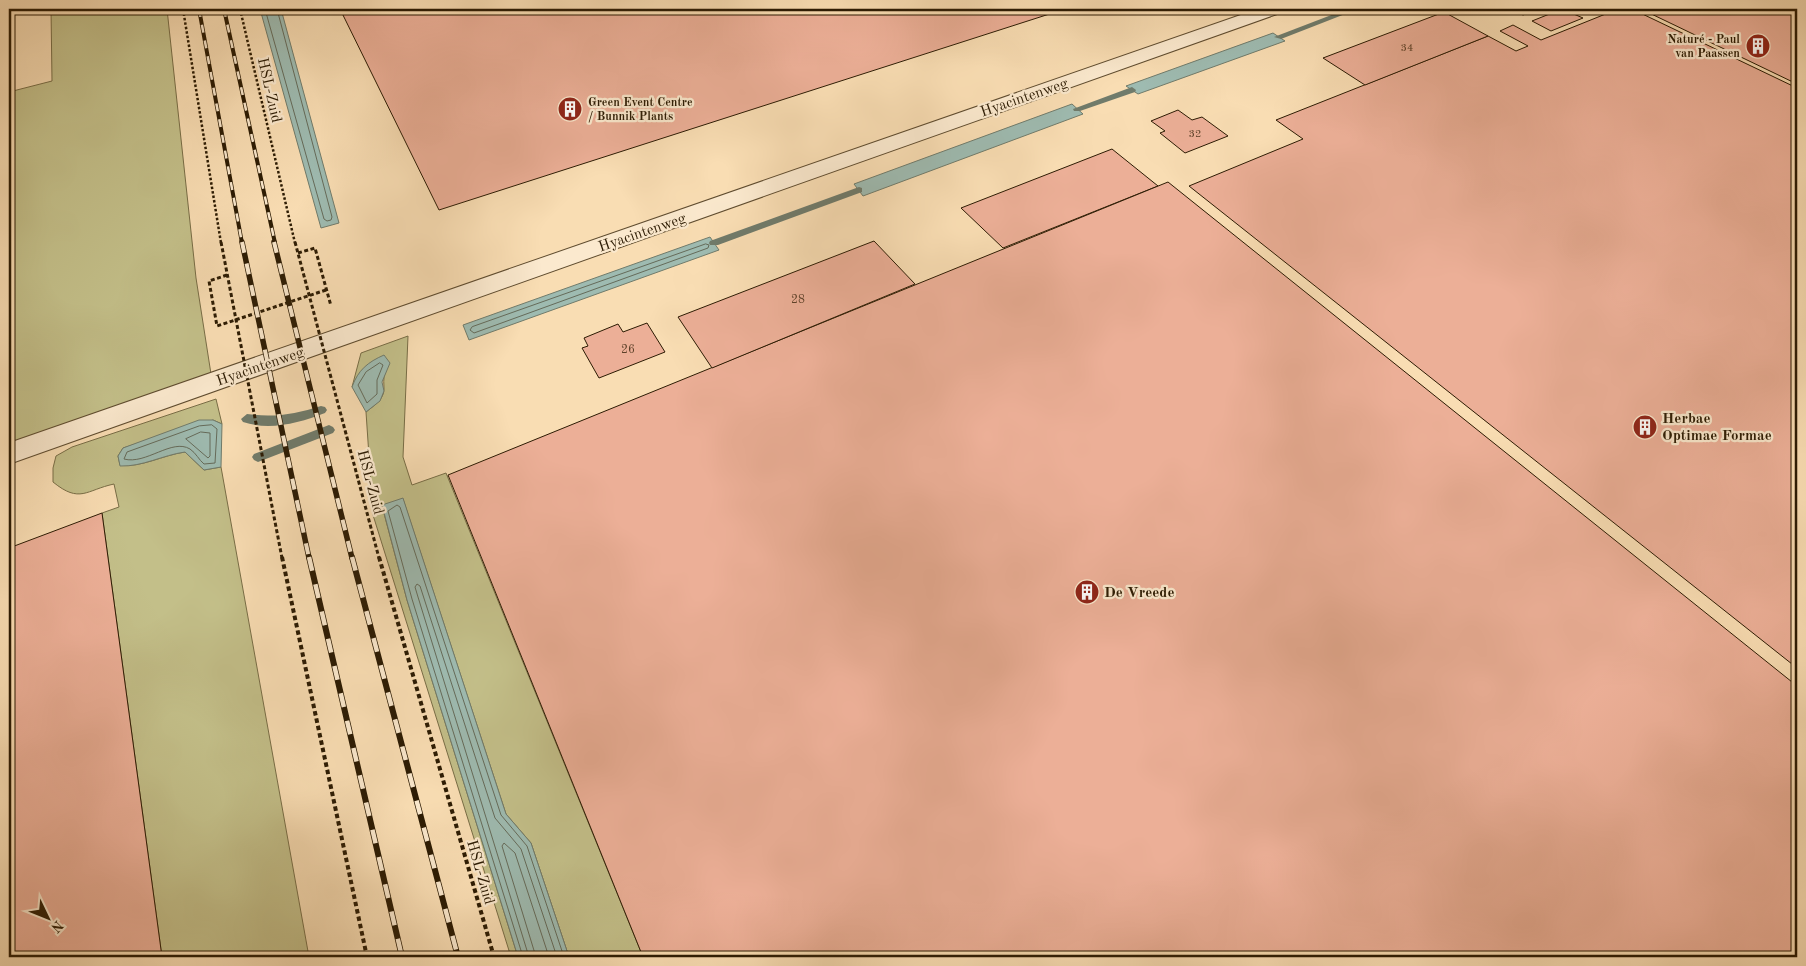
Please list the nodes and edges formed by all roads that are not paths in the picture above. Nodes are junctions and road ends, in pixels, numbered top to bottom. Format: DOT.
graph roads {
  1 [pos="1274,9"];
  2 [pos="9,454"];
  1 -- 2 [label="street, Hyacintenweg"];
}
